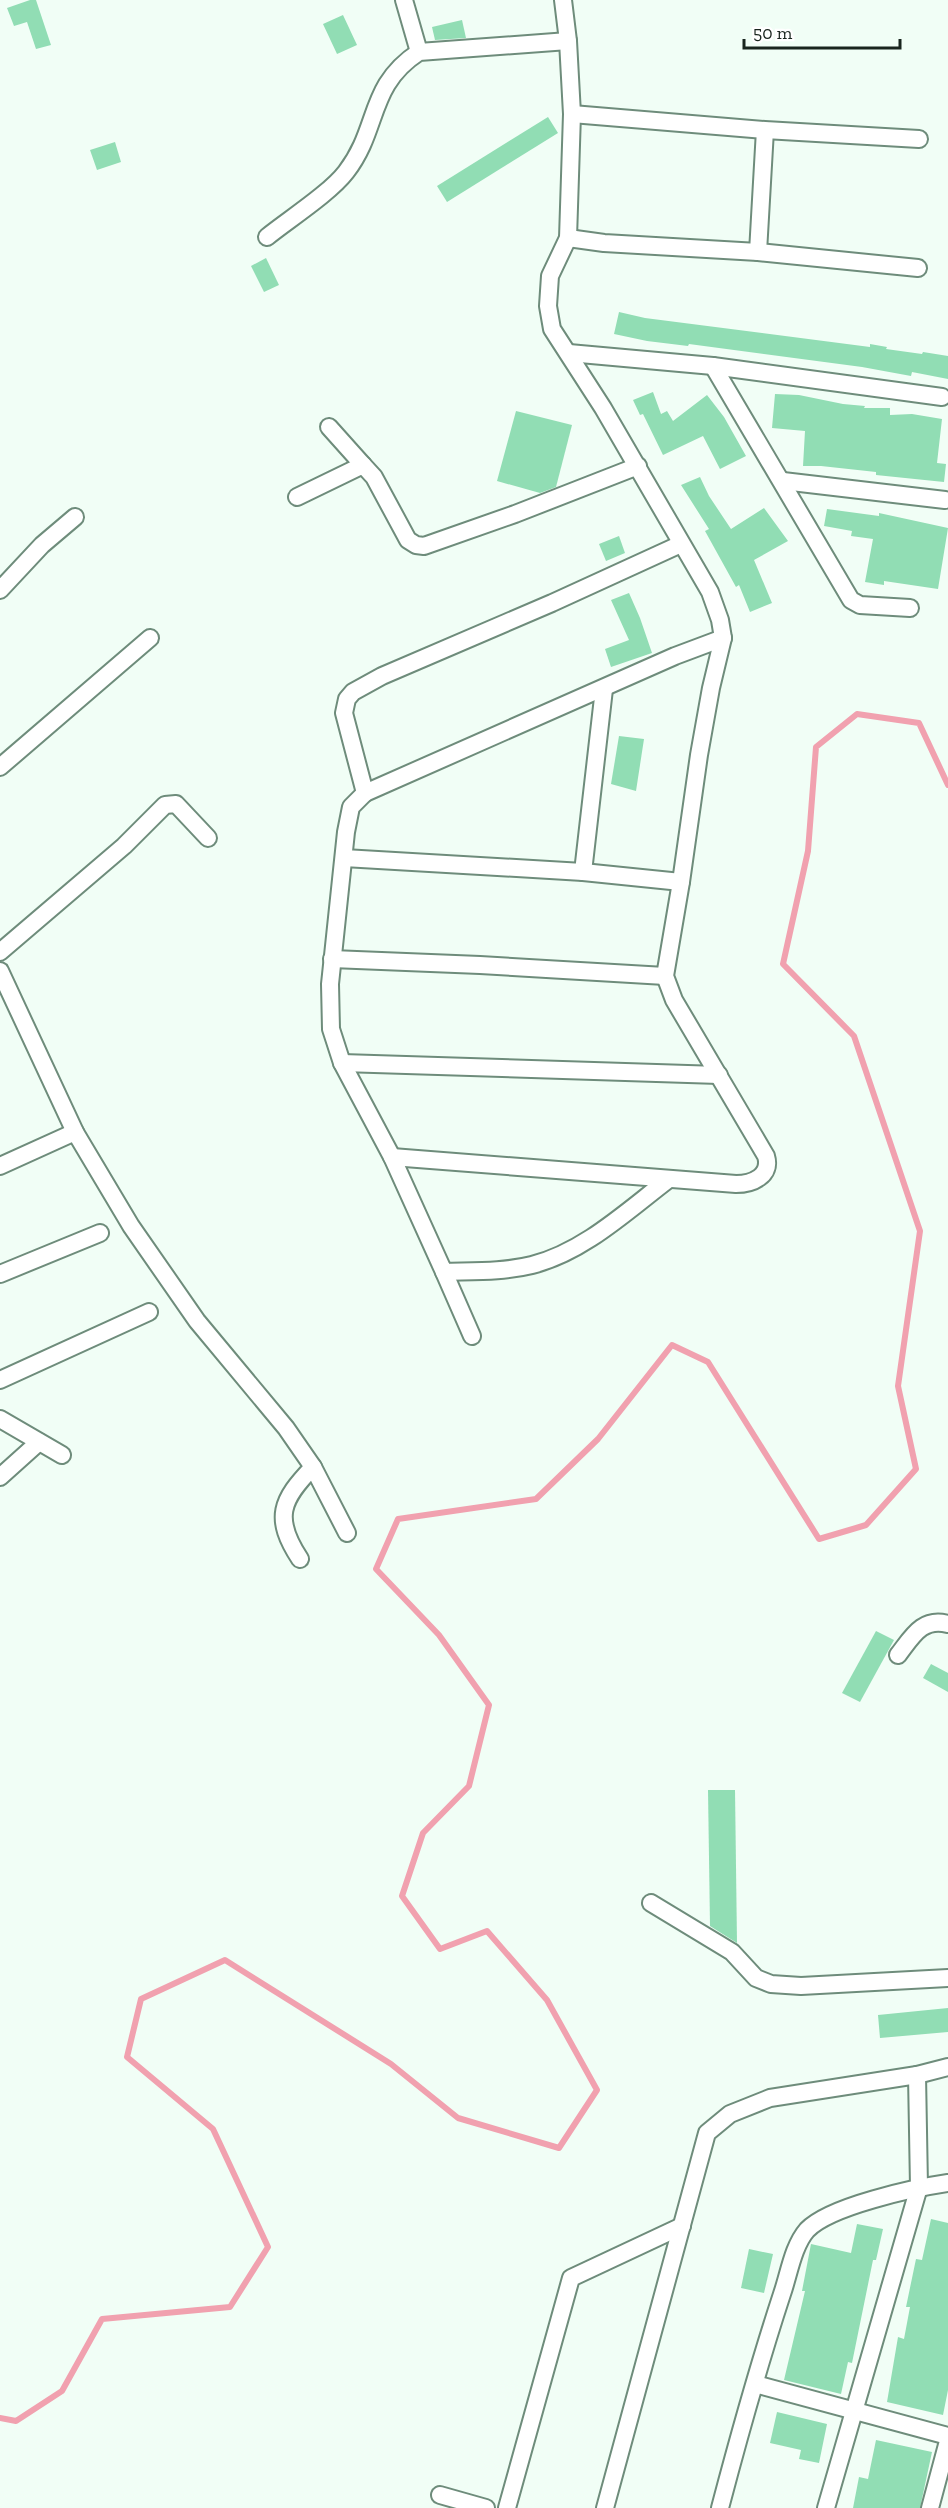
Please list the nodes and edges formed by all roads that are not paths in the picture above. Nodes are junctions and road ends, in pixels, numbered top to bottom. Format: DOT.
graph roads {
  1 [pos="404,0"];
  2 [pos="562,0"];
  3 [pos="568,41"];
  4 [pos="419,52"];
  5 [pos="573,114"];
  6 [pos="765,130"];
  7 [pos="918,139"];
  8 [pos="267,237"];
  9 [pos="568,238"];
  10 [pos="758,252"];
  11 [pos="918,268"];
  12 [pos="569,353"];
  13 [pos="713,366"];
  14 [pos="942,397"];
  15 [pos="329,427"];
  16 [pos="363,465"];
  17 [pos="638,466"];
  18 [pos="783,481"];
  19 [pos="297,497"];
  20 [pos="945,500"];
  21 [pos="75,517"];
  22 [pos="681,544"];
  23 [pos="0,590"];
  24 [pos="910,608"];
  25 [pos="150,638"];
  26 [pos="723,638"];
  27 [pos="604,689"];
  28 [pos="0,767"];
  29 [pos="365,793"];
  30 [pos="208,838"];
  31 [pos="344,858"];
  32 [pos="583,872"];
  33 [pos="681,882"];
  34 [pos="0,952"];
  35 [pos="333,959"];
  36 [pos="0,971"];
  37 [pos="665,976"];
  38 [pos="342,1063"];
  39 [pos="719,1075"];
  40 [pos="75,1132"];
  41 [pos="392,1157"];
  42 [pos="0,1166"];
  43 [pos="669,1179"];
  44 [pos="100,1233"];
  45 [pos="444,1272"];
  46 [pos="0,1274"];
  47 [pos="149,1312"];
  48 [pos="472,1335"];
  49 [pos="0,1380"];
  50 [pos="0,1419"];
  51 [pos="39,1442"];
  52 [pos="62,1455"];
  53 [pos="313,1467"];
  54 [pos="0,1477"];
  55 [pos="348,1533"];
  56 [pos="300,1559"];
  57 [pos="948,1624"];
  58 [pos="898,1655"];
  59 [pos="651,1903"];
  60 [pos="948,1978"];
  61 [pos="948,2067"];
  62 [pos="917,2075"];
  63 [pos="948,2183"];
  64 [pos="919,2187"];
  65 [pos="682,2226"];
  66 [pos="755,2384"];
  67 [pos="853,2411"];
  68 [pos="948,2438"];
  69 [pos="440,2495"];
  70 [pos="486,2508"];
  71 [pos="507,2508"];
  72 [pos="605,2508"];
  73 [pos="720,2508"];
  74 [pos="826,2508"];
  75 [pos="930,2508"];
  1 -- 4 [label="street"];
  2 -- 3 [label="street"];
  3 -- 4 [label="street"];
  3 -- 5 [label="street"];
  4 -- 8 [label="street"];
  5 -- 6 [label="street"];
  5 -- 9 [label="street"];
  6 -- 7 [label="street"];
  6 -- 10 [label="street"];
  9 -- 10 [label="street"];
  9 -- 12 [label="street"];
  10 -- 11 [label="street"];
  12 -- 13 [label="street"];
  12 -- 17 [label="street"];
  13 -- 14 [label="street"];
  13 -- 18 [label="street"];
  15 -- 16 [label="street"];
  16 -- 17 [label="street"];
  16 -- 19 [label="street"];
  17 -- 22 [label="street"];
  18 -- 20 [label="street"];
  18 -- 24 [label="street"];
  21 -- 23 [label="street"];
  22 -- 26 [label="street"];
  22 -- 29 [label="street"];
  25 -- 28 [label="street"];
  26 -- 27 [label="street"];
  26 -- 33 [label="street"];
  27 -- 29 [label="street"];
  27 -- 32 [label="street"];
  29 -- 31 [label="street"];
  30 -- 34 [label="street"];
  31 -- 32 [label="street"];
  31 -- 35 [label="street"];
  32 -- 33 [label="street"];
  33 -- 37 [label="street"];
  35 -- 37 [label="street"];
  35 -- 38 [label="street"];
  36 -- 40 [label="street"];
  37 -- 39 [label="street"];
  38 -- 39 [label="street"];
  38 -- 41 [label="street"];
  39 -- 43 [label="street"];
  40 -- 42 [label="street"];
  40 -- 53 [label="street"];
  41 -- 43 [label="street"];
  41 -- 45 [label="street"];
  43 -- 45 [label="street"];
  44 -- 46 [label="street"];
  45 -- 48 [label="street"];
  47 -- 49 [label="street"];
  50 -- 51 [label="street"];
  51 -- 52 [label="street"];
  51 -- 54 [label="street"];
  53 -- 55 [label="street"];
  53 -- 56 [label="street"];
  57 -- 58 [label="street"];
  59 -- 60 [label="street"];
  61 -- 62 [label="street"];
  62 -- 64 [label="street"];
  62 -- 65 [label="street"];
  63 -- 64 [label="street"];
  64 -- 66 [label="street"];
  64 -- 67 [label="street"];
  65 -- 71 [label="street"];
  65 -- 72 [label="street"];
  66 -- 67 [label="street"];
  66 -- 73 [label="street"];
  67 -- 68 [label="street"];
  67 -- 74 [label="street"];
  68 -- 75 [label="street"];
  69 -- 70 [label="street"];
}
